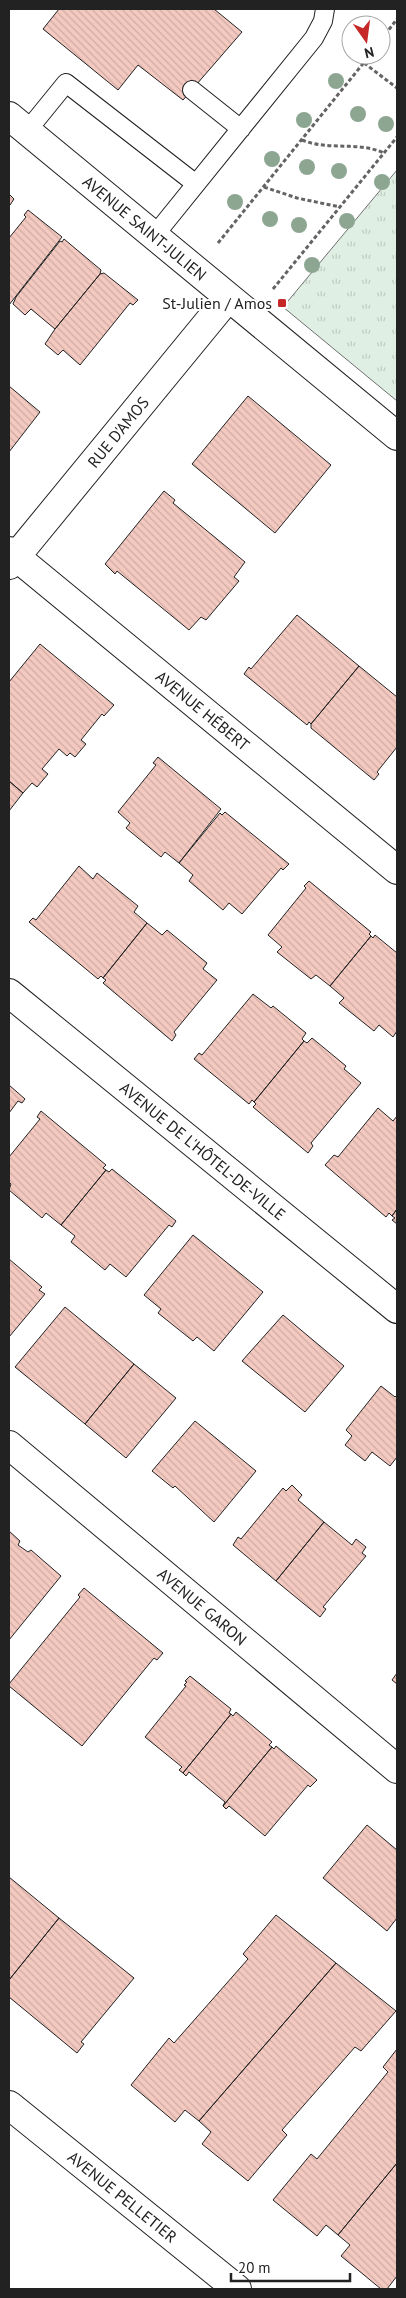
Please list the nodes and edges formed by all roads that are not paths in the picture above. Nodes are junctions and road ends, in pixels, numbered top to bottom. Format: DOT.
graph roads {
  1 [pos="325,9"];
  2 [pos="192,90"];
  3 [pos="18,123"];
  4 [pos="241,129"];
  5 [pos="196,184"];
  6 [pos="154,236"];
  7 [pos="228,298"];
  8 [pos="397,436"];
  9 [pos="11,558"];
  10 [pos="397,870"];
  11 [pos="9,993"];
  12 [pos="397,1309"];
  13 [pos="9,1446"];
  14 [pos="397,1768"];
  15 [pos="9,2105"];
  16 [pos="237,2289"];
  1 -- 4 [label="lane"];
  2 -- 4 [label="lane"];
  3 -- 5 [label="lane"];
  3 -- 6 [label="street, AVENUE SAINT-JULIEN"];
  4 -- 5 [label="lane"];
  5 -- 6 [label="lane"];
  6 -- 7 [label="street, AVENUE SAINT-JULIEN"];
  7 -- 8 [label="street, AVENUE SAINT-JULIEN"];
  7 -- 9 [label="street, RUE D'AMOS"];
  9 -- 10 [label="street, AVENUE HÉBERT"];
  11 -- 12 [label="street, AVENUE DE L'HÔTEL-DE-VILLE"];
  13 -- 14 [label="street, AVENUE GARON"];
  15 -- 16 [label="street, AVENUE PELLETIER"];
}
